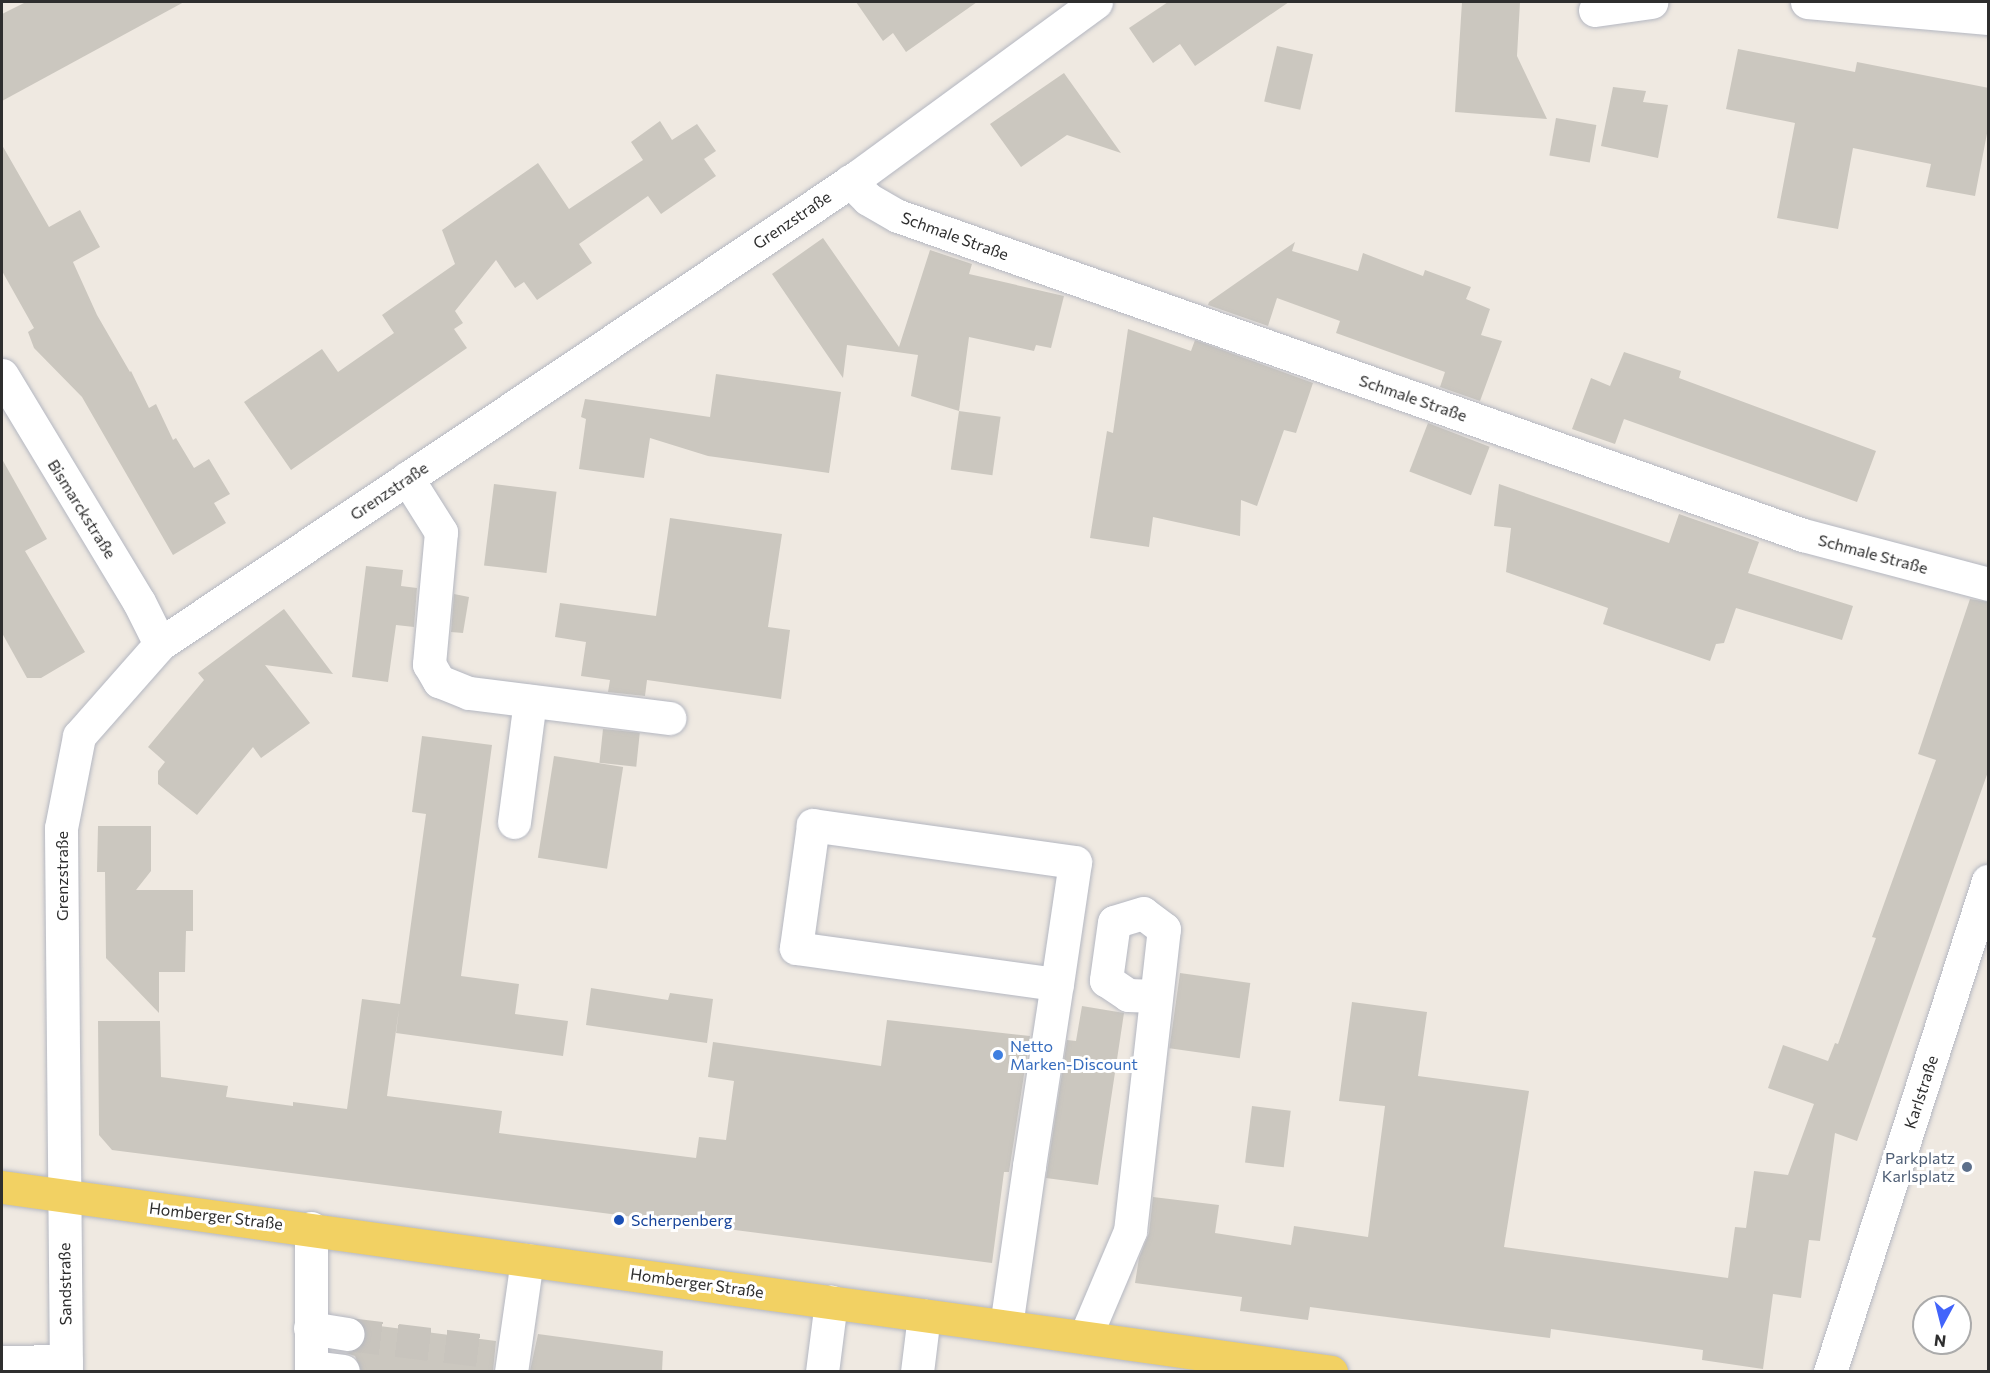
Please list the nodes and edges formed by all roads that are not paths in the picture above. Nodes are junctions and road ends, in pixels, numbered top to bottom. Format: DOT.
graph roads {
  1 [pos="1096,2"];
  2 [pos="1651,2"];
  3 [pos="1807,2"];
  4 [pos="1595,10"];
  5 [pos="1989,18"];
  6 [pos="850,181"];
  7 [pos="2,375"];
  8 [pos="407,478"];
  9 [pos="1989,584"];
  10 [pos="160,644"];
  11 [pos="530,701"];
  12 [pos="669,718"];
  13 [pos="514,822"];
  14 [pos="1989,881"];
  15 [pos="1057,984"];
  16 [pos="1156,996"];
  17 [pos="2,1187"];
  18 [pos="64,1196"];
  19 [pos="312,1228"];
  20 [pos="527,1260"];
  21 [pos="831,1302"];
  22 [pos="924,1315"];
  23 [pos="1006,1326"];
  24 [pos="310,1328"];
  25 [pos="348,1334"];
  26 [pos="1085,1337"];
  27 [pos="504,1359"];
  28 [pos="2,1362"];
  29 [pos="66,1366"];
  30 [pos="311,1369"];
  31 [pos="344,1371"];
  32 [pos="822,1371"];
  33 [pos="917,1371"];
  34 [pos="1331,1371"];
  35 [pos="1830,1371"];
  1 -- 6 [label="street, Grenzstraße"];
  2 -- 4 [label="street"];
  3 -- 5 [label="street"];
  6 -- 8 [label="street, Grenzstraße"];
  6 -- 9 [label="street, Schmale Straße"];
  7 -- 10 [label="street, Bismarckstraße"];
  8 -- 10 [label="street, Grenzstraße"];
  8 -- 11 [label="street"];
  10 -- 18 [label="street, Grenzstraße"];
  11 -- 12 [label="street"];
  11 -- 13 [label="street"];
  14 -- 35 [label="street, Karlstraße"];
  15 -- 15 [label="street"];
  15 -- 23 [label="street"];
  16 -- 26 [label="street"];
  17 -- 18 [label="main road, Homberger Straße"];
  18 -- 19 [label="main road, Homberger Straße"];
  18 -- 29 [label="street, Sandstraße"];
  19 -- 20 [label="main road, Homberger Straße"];
  19 -- 24 [label="street"];
  20 -- 21 [label="main road, Homberger Straße"];
  20 -- 27 [label="street"];
  21 -- 22 [label="main road, Homberger Straße"];
  21 -- 32 [label="street"];
  22 -- 23 [label="main road, Homberger Straße"];
  22 -- 33 [label="street"];
  23 -- 26 [label="main road, Homberger Straße"];
  24 -- 25 [label="street"];
  24 -- 30 [label="street"];
  26 -- 34 [label="main road, Homberger Straße"];
  28 -- 29 [label="street"];
  30 -- 31 [label="street"];
}
